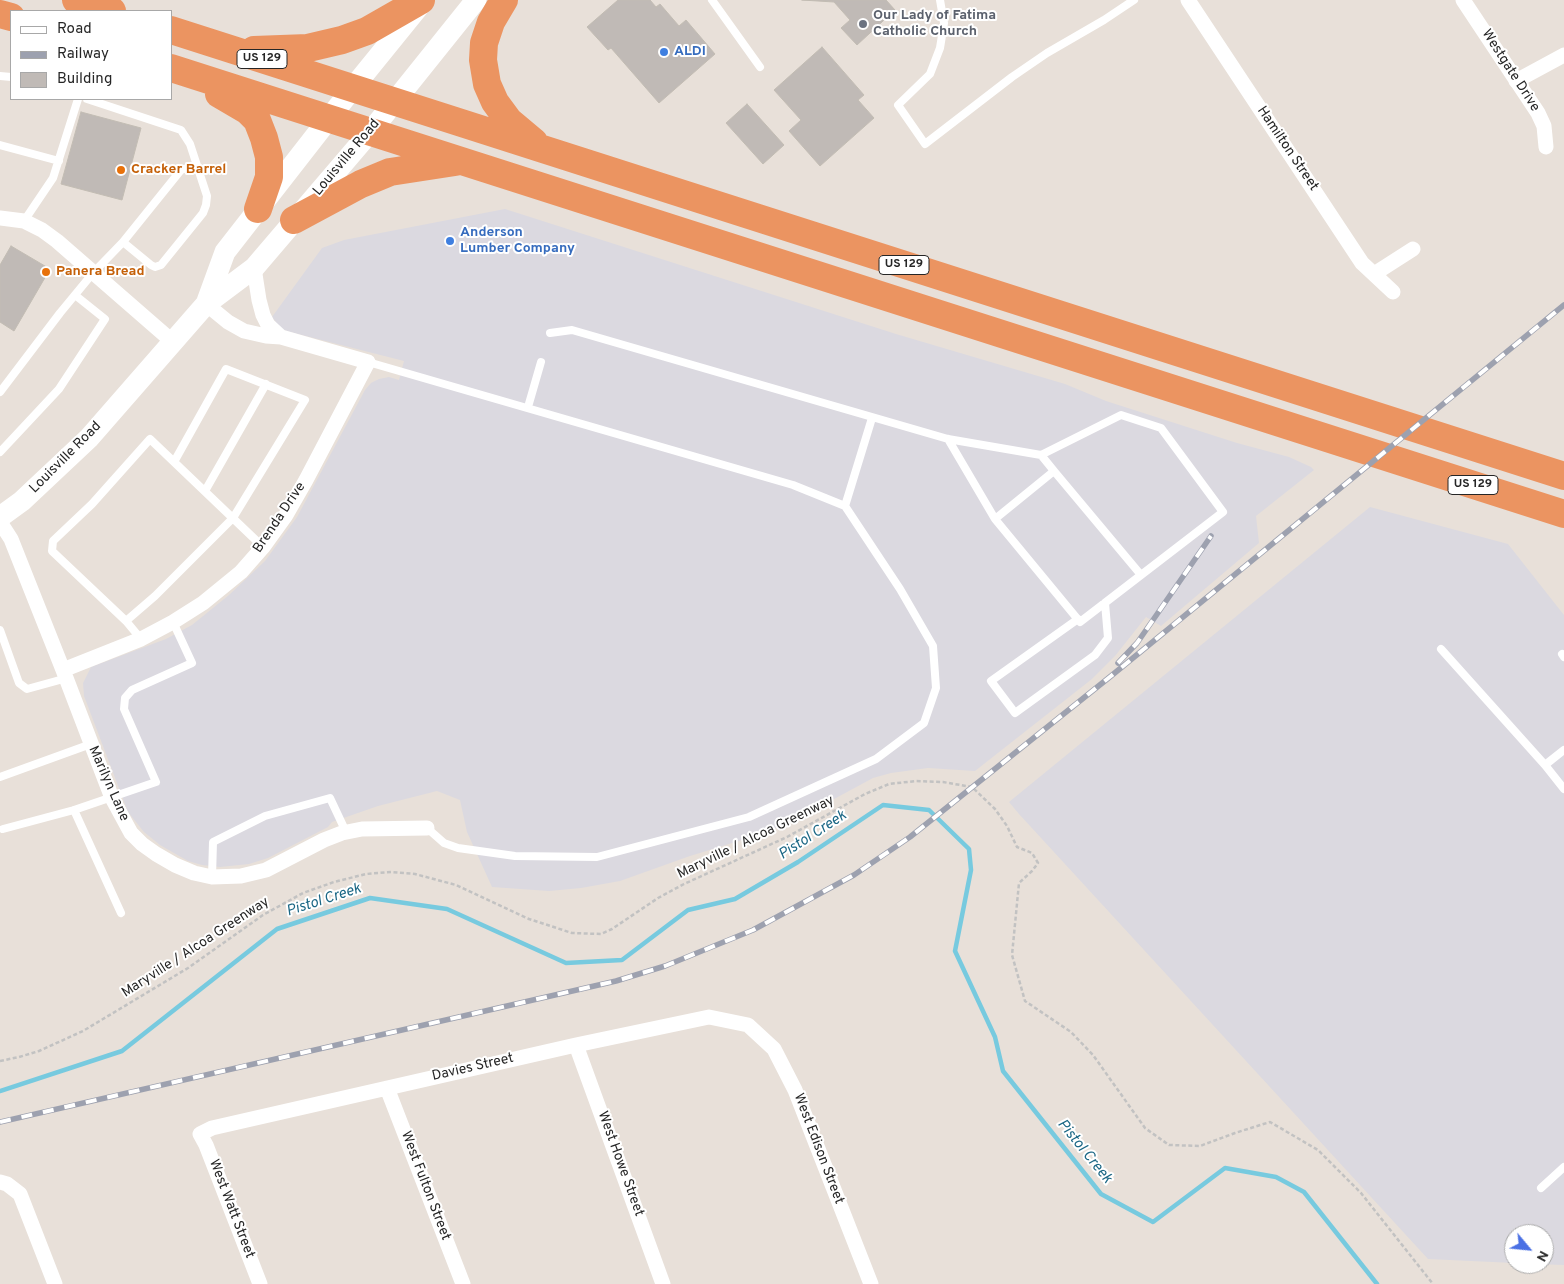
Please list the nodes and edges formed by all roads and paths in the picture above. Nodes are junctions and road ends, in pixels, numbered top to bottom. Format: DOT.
graph roads {
  1 [pos="76,0"];
  2 [pos="423,0"];
  3 [pos="476,0"];
  4 [pos="504,0"];
  5 [pos="712,0"];
  6 [pos="940,0"];
  7 [pos="1134,0"];
  8 [pos="1188,0"];
  9 [pos="1463,0"];
  10 [pos="109,10"];
  11 [pos="172,30"];
  12 [pos="233,50"];
  13 [pos="1564,55"];
  14 [pos="760,67"];
  15 [pos="172,68"];
  16 [pos="172,69"];
  17 [pos="1516,80"];
  18 [pos="352,89"];
  19 [pos="78,100"];
  20 [pos="90,100"];
  21 [pos="394,102"];
  22 [pos="330,118"];
  23 [pos="371,131"];
  24 [pos="0,145"];
  25 [pos="1546,147"];
  26 [pos="542,150"];
  27 [pos="59,161"];
  28 [pos="462,162"];
  29 [pos="197,165"];
  30 [pos="258,209"];
  31 [pos="0,218"];
  32 [pos="294,220"];
  33 [pos="24,221"];
  34 [pos="123,242"];
  35 [pos="1413,249"];
  36 [pos="254,268"];
  37 [pos="93,273"];
  38 [pos="1374,274"];
  39 [pos="1393,292"];
  40 [pos="75,295"];
  41 [pos="206,304"];
  42 [pos="550,333"];
  43 [pos="281,337"];
  44 [pos="173,342"];
  45 [pos="368,362"];
  46 [pos="541,362"];
  47 [pos="266,384"];
  48 [pos="0,392"];
  49 [pos="528,407"];
  50 [pos="872,418"];
  51 [pos="948,439"];
  52 [pos="0,452"];
  53 [pos="1041,455"];
  54 [pos="174,462"];
  55 [pos="1054,471"];
  56 [pos="1564,476"];
  57 [pos="205,491"];
  58 [pos="845,506"];
  59 [pos="1564,514"];
  60 [pos="0,517"];
  61 [pos="233,518"];
  62 [pos="995,519"];
  63 [pos="0,522"];
  64 [pos="263,547"];
  65 [pos="1141,575"];
  66 [pos="1105,603"];
  67 [pos="1078,619"];
  68 [pos="126,621"];
  69 [pos="172,622"];
  70 [pos="0,630"];
  71 [pos="141,639"];
  72 [pos="1440,649"];
  73 [pos="65,674"];
  74 [pos="91,744"];
  75 [pos="1564,750"];
  76 [pos="1545,765"];
  77 [pos="0,777"];
  78 [pos="1564,789"];
  79 [pos="112,798"];
  80 [pos="74,810"];
  81 [pos="427,828"];
  82 [pos="3,829"];
  83 [pos="346,832"];
  84 [pos="212,877"];
  85 [pos="121,913"];
  86 [pos="748,1025"];
  87 [pos="576,1045"];
  88 [pos="0,1061"];
  89 [pos="387,1088"];
  90 [pos="200,1134"];
  91 [pos="1564,1167"];
  92 [pos="3,1183"];
  93 [pos="1541,1188"];
  94 [pos="55,1284"];
  95 [pos="260,1284"];
  96 [pos="463,1284"];
  97 [pos="663,1284"];
  98 [pos="871,1284"];
  99 [pos="1433,1284"];
  1 -- 10 [label="highway"];
  2 -- 12 [label="highway"];
  2 -- 18 [label="main road, Louisville Road"];
  3 -- 21 [label="main road, Louisville Road"];
  4 -- 26 [label="highway"];
  5 -- 14 [label="lane"];
  6 -- 7 [label="lane"];
  8 -- 38 [label="street, Hamilton Street"];
  9 -- 17 [label="street, Westgate Drive"];
  11 -- 12 [label="highway, US 129"];
  12 -- 18 [label="highway, US 129"];
  13 -- 17 [label="street"];
  15 -- 22 [label="highway, US 129"];
  16 -- 30 [label="highway"];
  17 -- 25 [label="street, Westgate Drive"];
  18 -- 21 [label="highway, US 129"];
  18 -- 22 [label="main road, Louisville Road"];
  19 -- 27 [label="lane"];
  20 -- 29 [label="lane"];
  21 -- 23 [label="main road, Louisville Road"];
  21 -- 26 [label="highway, US 129"];
  22 -- 23 [label="highway, US 129"];
  22 -- 30 [label="main road, Louisville Road"];
  23 -- 28 [label="highway, US 129"];
  23 -- 32 [label="main road, Louisville Road"];
  24 -- 27 [label="lane"];
  26 -- 56 [label="highway, US 129"];
  27 -- 33 [label="lane"];
  28 -- 32 [label="highway"];
  28 -- 59 [label="highway, US 129"];
  29 -- 34 [label="lane"];
  29 -- 34 [label="lane"];
  30 -- 41 [label="main road, Louisville Road"];
  31 -- 33 [label="street"];
  32 -- 36 [label="main road, Louisville Road"];
  33 -- 37 [label="street"];
  34 -- 37 [label="lane"];
  35 -- 38 [label="street"];
  36 -- 41 [label="main road, Louisville Road"];
  36 -- 43 [label="street"];
  37 -- 40 [label="lane"];
  37 -- 44 [label="street"];
  38 -- 39 [label="street, Hamilton Street"];
  40 -- 48 [label="lane"];
  40 -- 52 [label="lane"];
  41 -- 43 [label="street"];
  41 -- 44 [label="main road, Louisville Road"];
  42 -- 50 [label="lane"];
  43 -- 45 [label="street"];
  44 -- 60 [label="main road, Louisville Road"];
  45 -- 49 [label="lane"];
  45 -- 64 [label="street, Brenda Drive"];
  46 -- 49 [label="lane"];
  47 -- 54 [label="lane"];
  47 -- 57 [label="lane"];
  47 -- 61 [label="lane"];
  49 -- 58 [label="lane"];
  50 -- 51 [label="lane"];
  50 -- 58 [label="lane"];
  51 -- 53 [label="lane"];
  51 -- 62 [label="lane"];
  53 -- 55 [label="lane"];
  53 -- 65 [label="lane"];
  54 -- 57 [label="lane"];
  54 -- 68 [label="lane"];
  55 -- 62 [label="lane"];
  55 -- 65 [label="lane"];
  57 -- 61 [label="lane"];
  58 -- 81 [label="lane"];
  61 -- 64 [label="lane"];
  61 -- 68 [label="lane"];
  62 -- 67 [label="lane"];
  63 -- 73 [label="street, Marilyn Lane"];
  64 -- 69 [label="street, Brenda Drive"];
  65 -- 66 [label="lane"];
  66 -- 67 [label="lane"];
  66 -- 67 [label="lane"];
  68 -- 71 [label="lane"];
  69 -- 71 [label="street, Brenda Drive"];
  69 -- 79 [label="lane"];
  70 -- 73 [label="lane"];
  71 -- 73 [label="street, Brenda Drive"];
  72 -- 76 [label="lane"];
  73 -- 74 [label="street, Marilyn Lane"];
  74 -- 77 [label="lane"];
  74 -- 79 [label="street, Marilyn Lane"];
  75 -- 76 [label="lane"];
  76 -- 78 [label="lane"];
  79 -- 80 [label="lane"];
  79 -- 84 [label="street, Marilyn Lane"];
  80 -- 82 [label="lane"];
  80 -- 85 [label="lane"];
  81 -- 83 [label="street, Marilyn Lane"];
  83 -- 84 [label="street, Marilyn Lane"];
  83 -- 84 [label="lane"];
  86 -- 87 [label="street, Davies Street"];
  86 -- 98 [label="street, West Edison Street"];
  87 -- 89 [label="street, Davies Street"];
  87 -- 97 [label="street, West Howe Street"];
  88 -- 99 [label="path, Maryville / Alcoa Greenway"];
  89 -- 90 [label="street, Davies Street"];
  89 -- 96 [label="street, West Fulton Street"];
  90 -- 95 [label="street, West Watt Street"];
  91 -- 93 [label="lane"];
  92 -- 94 [label="street"];
}
